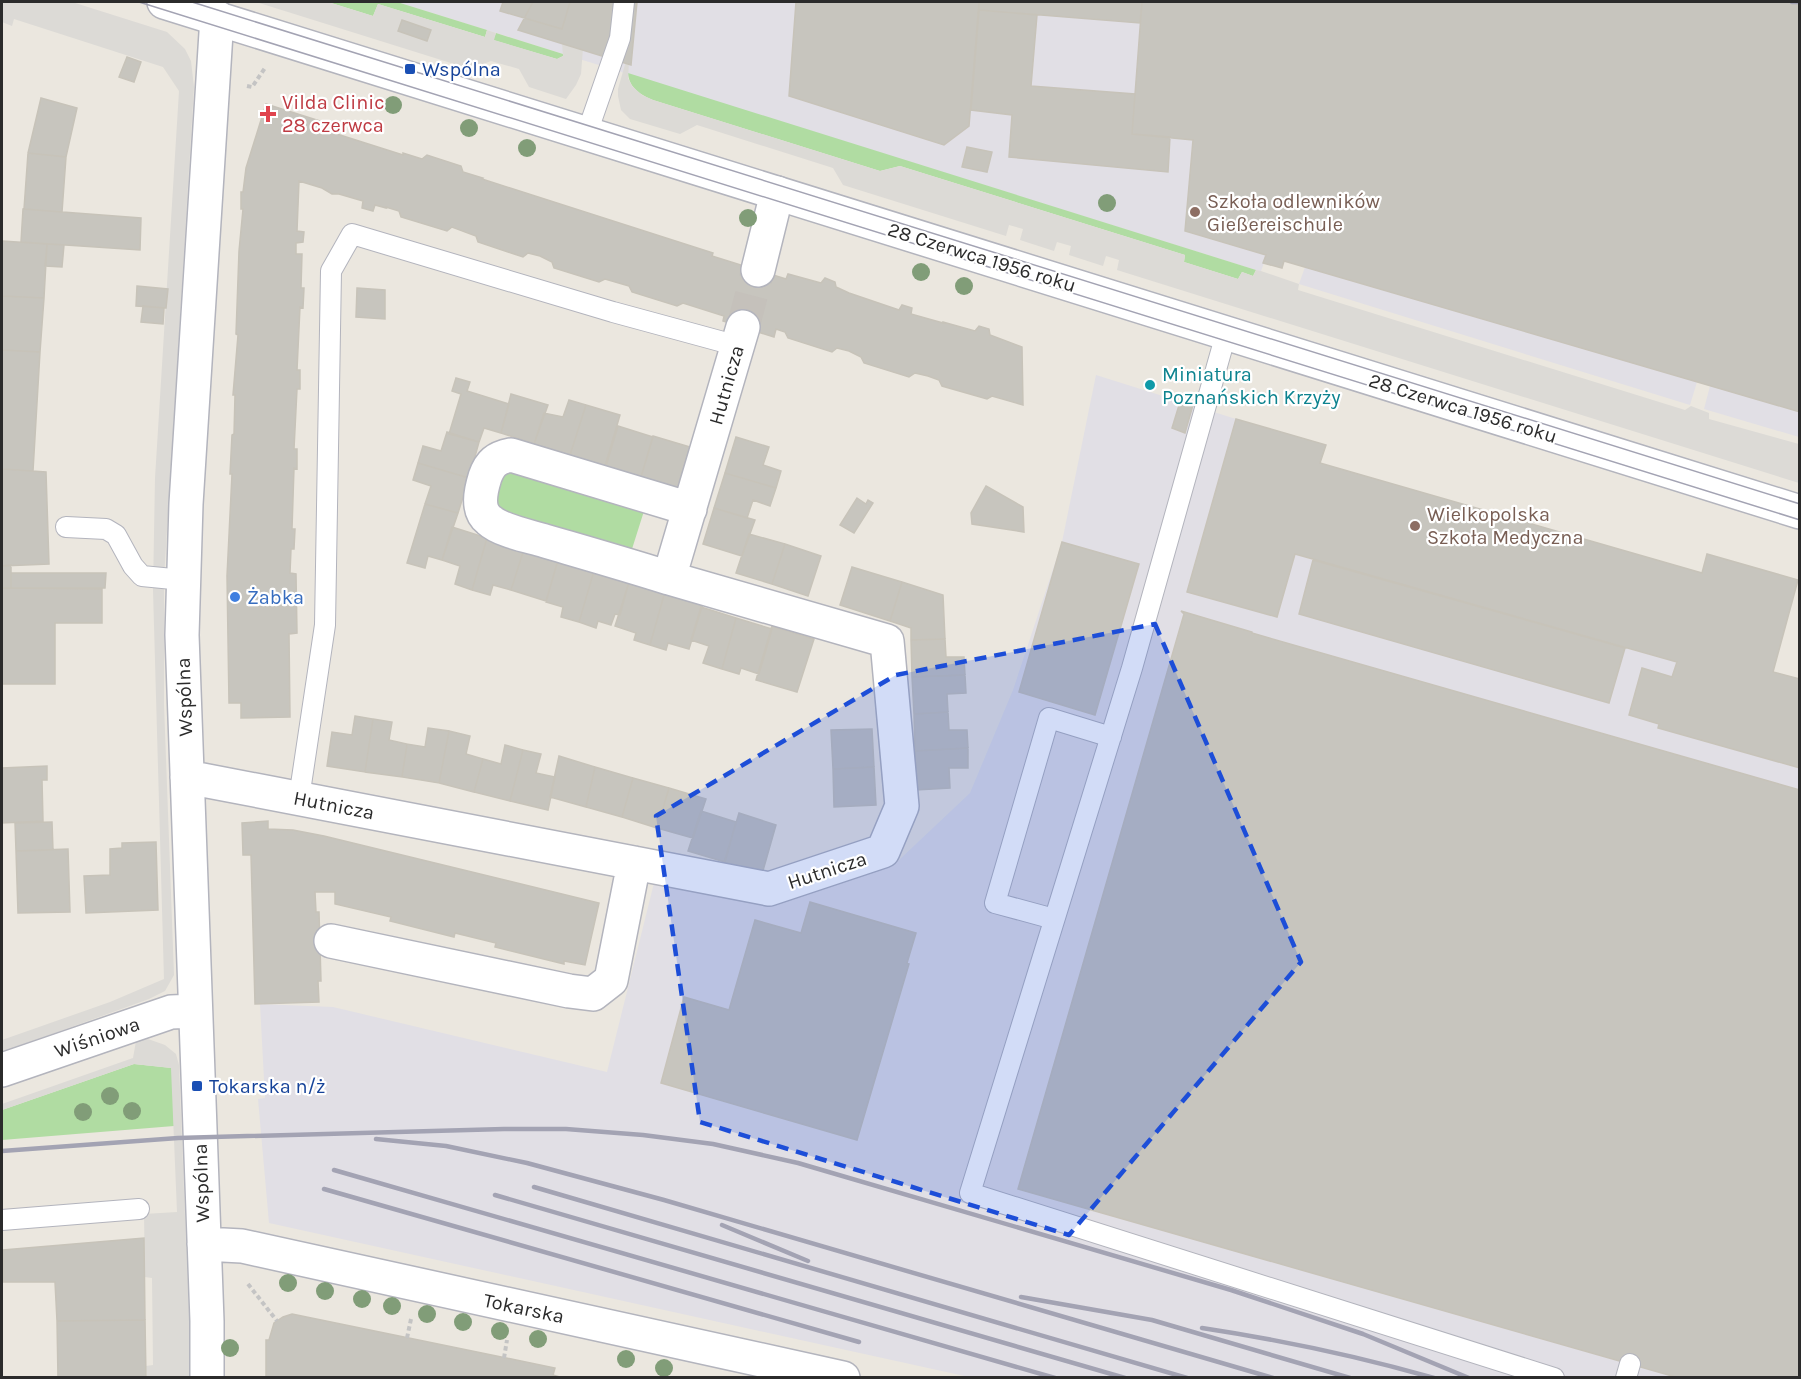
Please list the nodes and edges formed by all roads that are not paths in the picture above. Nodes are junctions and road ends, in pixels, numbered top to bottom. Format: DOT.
graph roads {
  1 [pos="165,2"];
  2 [pos="624,2"];
  3 [pos="219,9"];
  4 [pos="587,133"];
  5 [pos="777,193"];
  6 [pos="758,270"];
  7 [pos="1226,334"];
  8 [pos="740,337"];
  9 [pos="690,509"];
  10 [pos="1800,512"];
  11 [pos="66,527"];
  12 [pos="669,578"];
  13 [pos="183,580"];
  14 [pos="1111,737"];
  15 [pos="187,777"];
  16 [pos="299,798"];
  17 [pos="634,863"];
  18 [pos="1054,919"];
  19 [pos="331,941"];
  20 [pos="195,1011"];
  21 [pos="2,1070"];
  22 [pos="139,1209"];
  23 [pos="2,1220"];
  24 [pos="204,1244"];
  25 [pos="207,1377"];
  26 [pos="843,1377"];
  27 [pos="1554,1377"];
  1 -- 3 [label="street, 28 Czerwca 1956 roku"];
  2 -- 4 [label="lane"];
  3 -- 4 [label="street, 28 Czerwca 1956 roku"];
  3 -- 13 [label="street, Wspólna"];
  4 -- 5 [label="street, 28 Czerwca 1956 roku"];
  5 -- 6 [label="street"];
  5 -- 7 [label="street, 28 Czerwca 1956 roku"];
  7 -- 10 [label="street, 28 Czerwca 1956 roku"];
  7 -- 14 [label="lane"];
  8 -- 9 [label="street, Hutnicza"];
  8 -- 16 [label="lane"];
  9 -- 12 [label="street, Hutnicza"];
  9 -- 12 [label="street"];
  11 -- 13 [label="lane"];
  12 -- 17 [label="street, Hutnicza"];
  13 -- 15 [label="street, Wspólna"];
  14 -- 18 [label="lane"];
  14 -- 18 [label="lane"];
  15 -- 16 [label="street, Hutnicza"];
  15 -- 20 [label="street, Wspólna"];
  16 -- 17 [label="street, Hutnicza"];
  17 -- 19 [label="street"];
  18 -- 27 [label="lane"];
  20 -- 21 [label="street, Wiśniowa"];
  20 -- 24 [label="street, Wspólna"];
  22 -- 23 [label="lane"];
  24 -- 25 [label="street, Wspólna"];
  24 -- 26 [label="street, Tokarska"];
}
